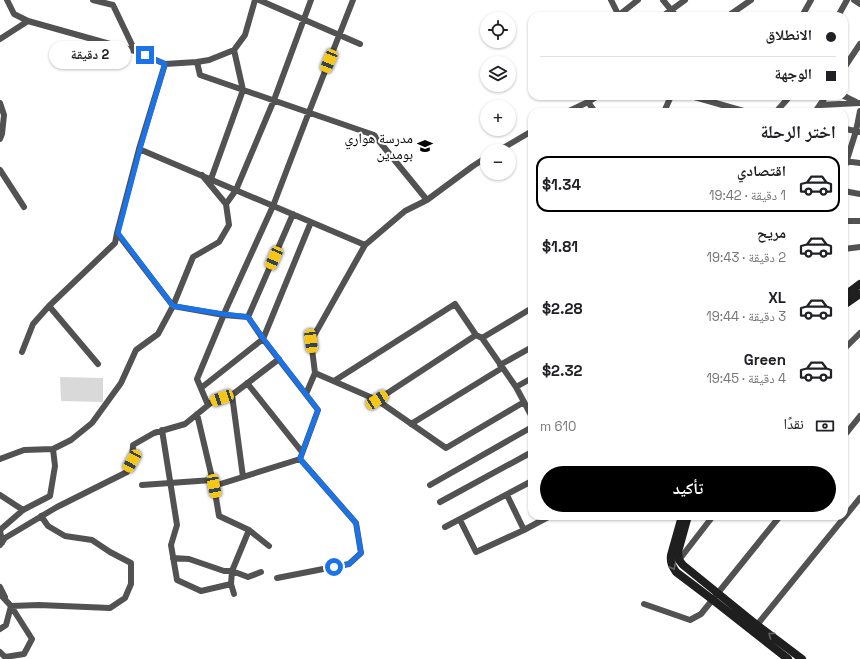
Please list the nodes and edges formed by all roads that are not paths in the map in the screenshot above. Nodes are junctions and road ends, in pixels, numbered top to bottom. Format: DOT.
graph roads {
  1 [pos="8,0"];
  2 [pos="93,0"];
  3 [pos="255,0"];
  4 [pos="259,0"];
  5 [pos="311,0"];
  6 [pos="353,0"];
  7 [pos="611,0"];
  8 [pos="638,0"];
  9 [pos="663,0"];
  10 [pos="685,0"];
  11 [pos="751,0"];
  12 [pos="811,0"];
  13 [pos="847,0"];
  14 [pos="854,0"];
  15 [pos="860,4"];
  16 [pos="672,10"];
  17 [pos="617,12"];
  18 [pos="623,12"];
  19 [pos="669,12"];
  20 [pos="734,12"];
  21 [pos="804,12"];
  22 [pos="840,12"];
  23 [pos="304,20"];
  24 [pos="28,21"];
  25 [pos="340,35"];
  26 [pos="0,39"];
  27 [pos="360,44"];
  28 [pos="860,44"];
  29 [pos="234,50"];
  30 [pos="135,51"];
  31 [pos="197,62"];
  32 [pos="848,62"];
  33 [pos="165,64"];
  34 [pos="243,90"];
  35 [pos="848,98"];
  36 [pos="274,100"];
  37 [pos="591,100"];
  38 [pos="705,100"];
  39 [pos="786,100"];
  40 [pos="823,100"];
  41 [pos="588,102"];
  42 [pos="0,103"];
  43 [pos="859,103"];
  44 [pos="820,105"];
  45 [pos="575,108"];
  46 [pos="592,108"];
  47 [pos="733,108"];
  48 [pos="780,108"];
  49 [pos="818,108"];
  50 [pos="860,111"];
  51 [pos="309,112"];
  52 [pos="848,130"];
  53 [pos="858,131"];
  54 [pos="528,133"];
  55 [pos="0,139"];
  56 [pos="510,144"];
  57 [pos="140,149"];
  58 [pos="848,154"];
  59 [pos="480,161"];
  60 [pos="848,161"];
  61 [pos="860,163"];
  62 [pos="0,170"];
  63 [pos="202,175"];
  64 [pos="211,179"];
  65 [pos="236,190"];
  66 [pos="848,192"];
  67 [pos="860,194"];
  68 [pos="427,200"];
  69 [pos="226,204"];
  70 [pos="274,206"];
  71 [pos="24,207"];
  72 [pos="293,214"];
  73 [pos="848,221"];
  74 [pos="860,221"];
  75 [pos="311,222"];
  76 [pos="118,233"];
  77 [pos="365,245"];
  78 [pos="860,247"];
  79 [pos="848,248"];
  80 [pos="860,284"];
  81 [pos="848,293"];
  82 [pos="860,294"];
  83 [pos="848,302"];
  84 [pos="49,306"];
  85 [pos="173,306"];
  86 [pos="528,310"];
  87 [pos="224,314"];
  88 [pos="248,317"];
  89 [pos="860,333"];
  90 [pos="479,336"];
  91 [pos="263,338"];
  92 [pos="848,345"];
  93 [pos="528,349"];
  94 [pos="22,352"];
  95 [pos="279,359"];
  96 [pos="98,364"];
  97 [pos="501,366"];
  98 [pos="315,373"];
  99 [pos="528,380"];
  100 [pos="334,381"];
  101 [pos="247,383"];
  102 [pos="516,387"];
  103 [pos="201,388"];
  104 [pos="306,394"];
  105 [pos="232,395"];
  106 [pos="377,400"];
  107 [pos="524,402"];
  108 [pos="208,405"];
  109 [pos="528,410"];
  110 [pos="197,414"];
  111 [pos="860,416"];
  112 [pos="411,424"];
  113 [pos="528,429"];
  114 [pos="162,430"];
  115 [pos="848,431"];
  116 [pos="53,449"];
  117 [pos="302,452"];
  118 [pos="528,454"];
  119 [pos="0,459"];
  120 [pos="300,459"];
  121 [pos="244,477"];
  122 [pos="213,483"];
  123 [pos="170,484"];
  124 [pos="528,484"];
  125 [pos="430,485"];
  126 [pos="142,486"];
  127 [pos="0,495"];
  128 [pos="507,495"];
  129 [pos="860,498"];
  130 [pos="440,502"];
  131 [pos="23,510"];
  132 [pos="848,513"];
  133 [pos="41,516"];
  134 [pos="460,520"];
  135 [pos="543,520"];
  136 [pos="681,520"];
  137 [pos="687,520"];
  138 [pos="710,520"];
  139 [pos="777,520"];
  140 [pos="842,520"];
  141 [pos="445,527"];
  142 [pos="249,530"];
  143 [pos="524,530"];
  144 [pos="1,544"];
  145 [pos="269,546"];
  146 [pos="173,558"];
  147 [pos="679,560"];
  148 [pos="232,571"];
  149 [pos="261,572"];
  150 [pos="277,578"];
  151 [pos="231,584"];
  152 [pos="0,587"];
  153 [pos="0,594"];
  154 [pos="234,594"];
  155 [pos="716,596"];
  156 [pos="644,604"];
  157 [pos="11,606"];
  158 [pos="757,625"];
  159 [pos="0,629"];
  160 [pos="0,652"];
  161 [pos="788,659"];
  162 [pos="802,659"];
  1 -- 24 [label="street"];
  2 -- 30 [label="street"];
  3 -- 29 [label="street"];
  4 -- 23 [label="street"];
  5 -- 23 [label="street"];
  6 -- 25 [label="street"];
  7 -- 17 [label="street"];
  8 -- 18 [label="street"];
  9 -- 16 [label="street"];
  10 -- 16 [label="street"];
  11 -- 20 [label="street"];
  12 -- 21 [label="street"];
  13 -- 22 [label="street"];
  14 -- 15 [label="street"];
  16 -- 19 [label="street"];
  23 -- 25 [label="street"];
  23 -- 36 [label="street"];
  24 -- 26 [label="street"];
  24 -- 30 [label="street"];
  25 -- 27 [label="street"];
  25 -- 51 [label="street"];
  28 -- 32 [label="street"];
  29 -- 31 [label="street"];
  29 -- 34 [label="street"];
  30 -- 33 [label="street"];
  31 -- 33 [label="street"];
  31 -- 34 [label="street"];
  33 -- 57 [label="street"];
  34 -- 36 [label="street"];
  34 -- 64 [label="street"];
  35 -- 43 [label="street"];
  36 -- 51 [label="street"];
  36 -- 65 [label="street"];
  37 -- 41 [label="street"];
  38 -- 47 [label="street"];
  39 -- 48 [label="street"];
  40 -- 44 [label="street"];
  41 -- 45 [label="street"];
  41 -- 46 [label="street"];
  42 -- 55 [label="street"];
  43 -- 44 [label="street"];
  44 -- 49 [label="street"];
  50 -- 53 [label="street"];
  51 -- 68 [label="street"];
  51 -- 70 [label="street"];
  52 -- 53 [label="street"];
  53 -- 58 [label="street"];
  54 -- 56 [label="street"];
  57 -- 63 [label="street"];
  57 -- 76 [label="street"];
  59 -- 68 [label="street"];
  60 -- 61 [label="street"];
  62 -- 71 [label="street"];
  63 -- 64 [label="street"];
  63 -- 69 [label="street"];
  64 -- 65 [label="street"];
  65 -- 69 [label="street"];
  65 -- 70 [label="street"];
  66 -- 67 [label="street"];
  68 -- 77 [label="street"];
  69 -- 85 [label="street"];
  70 -- 72 [label="street"];
  70 -- 87 [label="street"];
  72 -- 75 [label="street"];
  72 -- 88 [label="street"];
  73 -- 74 [label="street"];
  75 -- 77 [label="street"];
  75 -- 91 [label="street"];
  76 -- 84 [label="street"];
  76 -- 85 [label="street"];
  77 -- 98 [label="street"];
  78 -- 79 [label="street"];
  80 -- 81 [label="street"];
  82 -- 83 [label="street"];
  84 -- 94 [label="street"];
  84 -- 96 [label="street"];
  85 -- 87 [label="street"];
  85 -- 116 [label="street"];
  86 -- 90 [label="street"];
  87 -- 88 [label="street"];
  87 -- 103 [label="street"];
  88 -- 91 [label="street"];
  89 -- 92 [label="street"];
  90 -- 97 [label="street"];
  90 -- 100 [label="street"];
  90 -- 106 [label="street"];
  91 -- 95 [label="street"];
  91 -- 103 [label="street"];
  93 -- 97 [label="street"];
  95 -- 101 [label="street"];
  95 -- 104 [label="street"];
  97 -- 102 [label="street"];
  97 -- 112 [label="street"];
  98 -- 100 [label="street"];
  98 -- 104 [label="street"];
  99 -- 102 [label="street"];
  100 -- 106 [label="street"];
  101 -- 105 [label="street"];
  101 -- 117 [label="street"];
  102 -- 107 [label="street"];
  103 -- 108 [label="street"];
  104 -- 117 [label="street"];
  105 -- 108 [label="street"];
  105 -- 121 [label="street"];
  106 -- 112 [label="street"];
  107 -- 109 [label="street"];
  107 -- 112 [label="street"];
  108 -- 110 [label="street"];
  110 -- 114 [label="street"];
  110 -- 122 [label="street"];
  111 -- 115 [label="street"];
  113 -- 125 [label="street"];
  114 -- 123 [label="street"];
  114 -- 133 [label="street"];
  116 -- 119 [label="street"];
  116 -- 131 [label="street"];
  117 -- 120 [label="street"];
  118 -- 130 [label="street"];
  120 -- 121 [label="street"];
  120 -- 150 [label="street"];
  121 -- 122 [label="street"];
  122 -- 123 [label="street"];
  122 -- 142 [label="street"];
  123 -- 126 [label="street"];
  123 -- 146 [label="street"];
  124 -- 128 [label="street"];
  127 -- 131 [label="street"];
  128 -- 134 [label="street"];
  128 -- 143 [label="street"];
  129 -- 132 [label="street"];
  131 -- 144 [label="street"];
  133 -- 144 [label="street"];
  133 -- 157 [label="street"];
  134 -- 141 [label="street"];
  134 -- 143 [label="street"];
  135 -- 143 [label="street"];
  136 -- 155 [label="street, one-way"];
  137 -- 147 [label="street"];
  138 -- 147 [label="street"];
  139 -- 155 [label="street"];
  140 -- 158 [label="street"];
  142 -- 145 [label="street"];
  142 -- 148 [label="street"];
  146 -- 148 [label="street"];
  146 -- 151 [label="street"];
  147 -- 155 [label="street"];
  148 -- 149 [label="street"];
  148 -- 151 [label="street"];
  151 -- 154 [label="street"];
  152 -- 157 [label="street"];
  153 -- 157 [label="street"];
  155 -- 156 [label="street"];
  155 -- 158 [label="street"];
  155 -- 161 [label="street"];
  157 -- 159 [label="street"];
  157 -- 160 [label="street"];
  162 -- 158 [label="street, one-way"];
}
